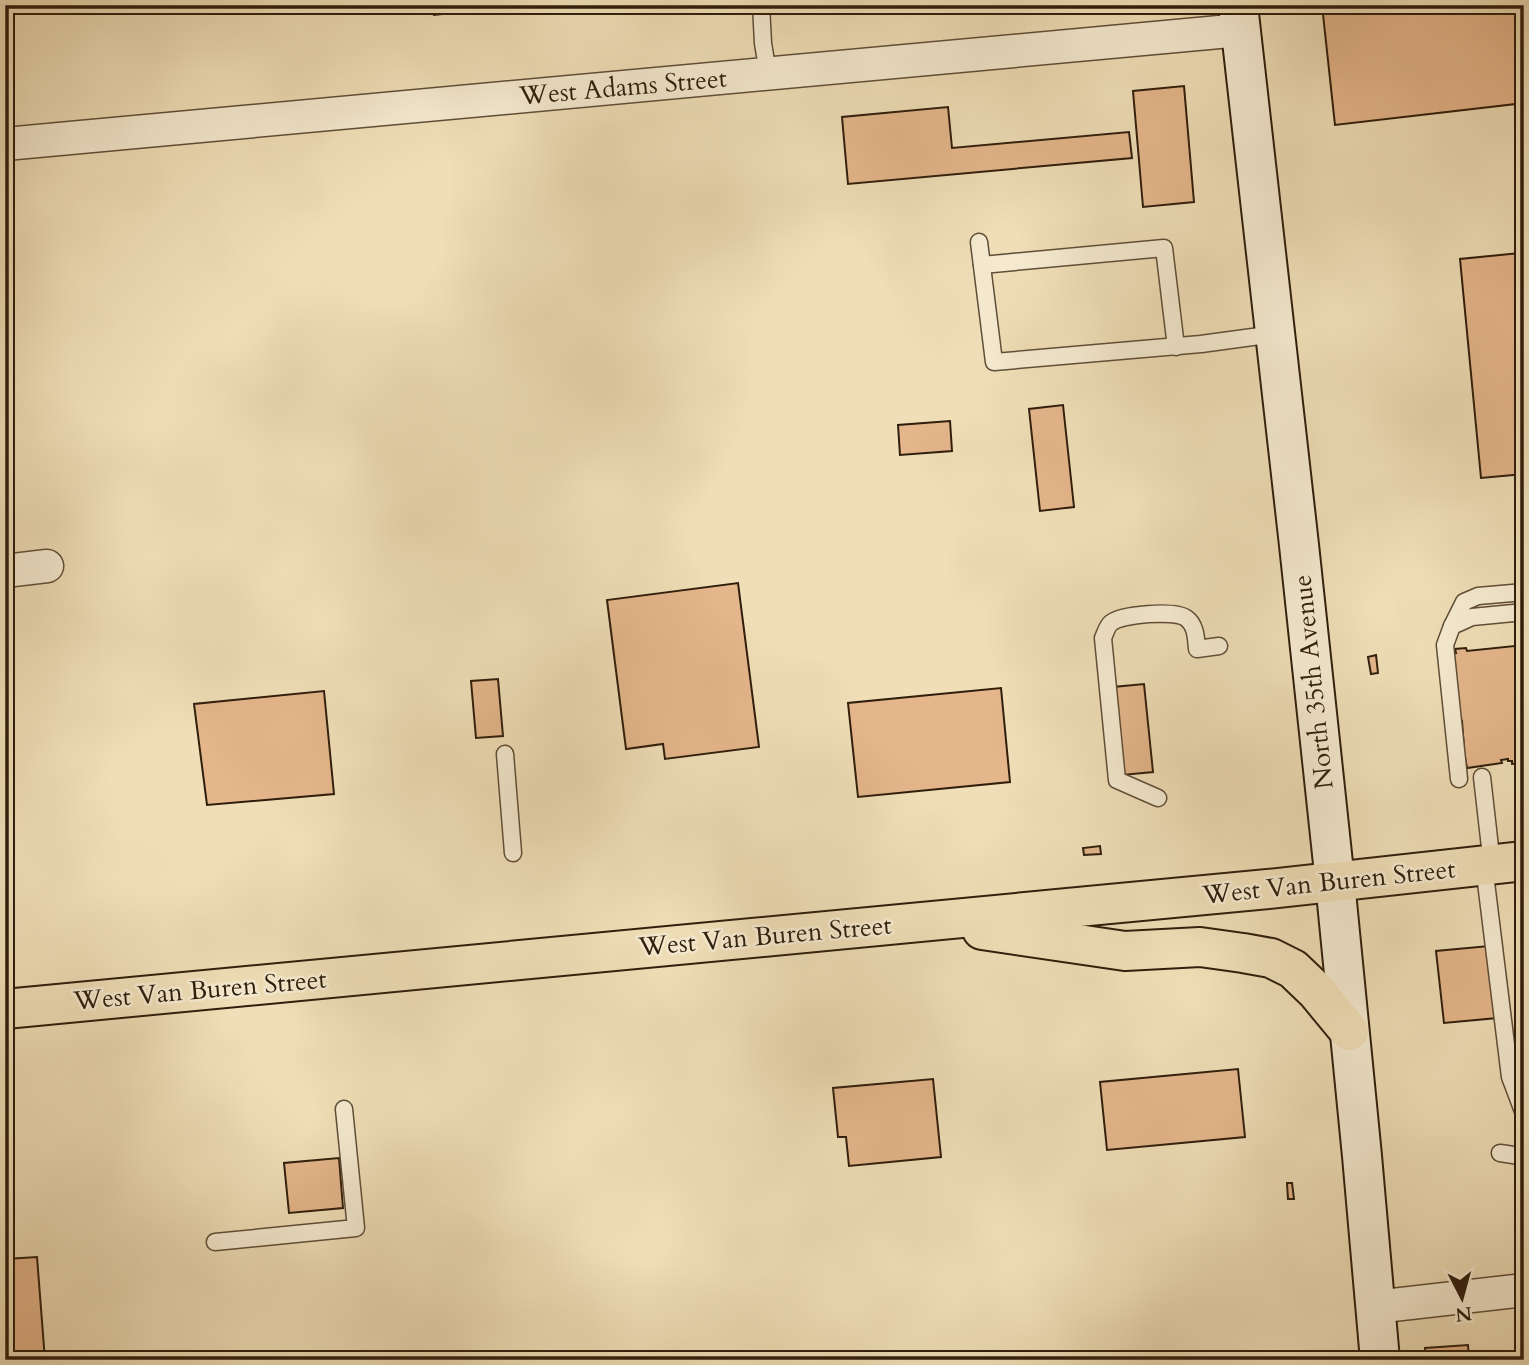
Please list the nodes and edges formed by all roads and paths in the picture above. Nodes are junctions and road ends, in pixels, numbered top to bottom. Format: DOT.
graph roads {
  1 [pos="761,5"];
  2 [pos="1239,18"];
  3 [pos="768,74"];
  4 [pos="5,144"];
  5 [pos="979,242"];
  6 [pos="982,265"];
  7 [pos="1275,334"];
  8 [pos="1176,346"];
  9 [pos="47,566"];
  10 [pos="5,571"];
  11 [pos="1524,592"];
  12 [pos="1524,612"];
  13 [pos="1452,626"];
  14 [pos="1219,646"];
  15 [pos="505,754"];
  16 [pos="1482,777"];
  17 [pos="1459,779"];
  18 [pos="1158,798"];
  19 [pos="513,853"];
  20 [pos="1500,864"];
  21 [pos="1335,882"];
  22 [pos="921,922"];
  23 [pos="5,1009"];
  24 [pos="1349,1031"];
  25 [pos="344,1109"];
  26 [pos="1524,1114"];
  27 [pos="1524,1150"];
  28 [pos="1500,1153"];
  29 [pos="215,1242"];
  30 [pos="1524,1290"];
  31 [pos="1375,1307"];
  32 [pos="1380,1360"];
  1 -- 3 [label="lane"];
  2 -- 3 [label="street, West Adams Street"];
  2 -- 7 [label="main road, North 35th Avenue"];
  3 -- 4 [label="street, West Adams Street"];
  5 -- 6 [label="lane"];
  6 -- 8 [label="lane"];
  6 -- 8 [label="lane"];
  7 -- 8 [label="lane"];
  7 -- 21 [label="main road, North 35th Avenue"];
  9 -- 10 [label="street"];
  11 -- 13 [label="lane"];
  12 -- 13 [label="lane"];
  13 -- 17 [label="lane"];
  14 -- 18 [label="lane"];
  15 -- 19 [label="lane"];
  16 -- 20 [label="lane"];
  20 -- 21 [label="main road, West Van Buren Street"];
  20 -- 26 [label="lane"];
  21 -- 22 [label="main road, West Van Buren Street"];
  21 -- 24 [label="main road, North 35th Avenue"];
  22 -- 23 [label="main road, West Van Buren Street"];
  22 -- 24 [label="main road"];
  24 -- 31 [label="main road, North 35th Avenue"];
  25 -- 29 [label="lane"];
  27 -- 28 [label="lane"];
  30 -- 31 [label="street"];
  31 -- 32 [label="main road, North 35th Avenue"];
}
